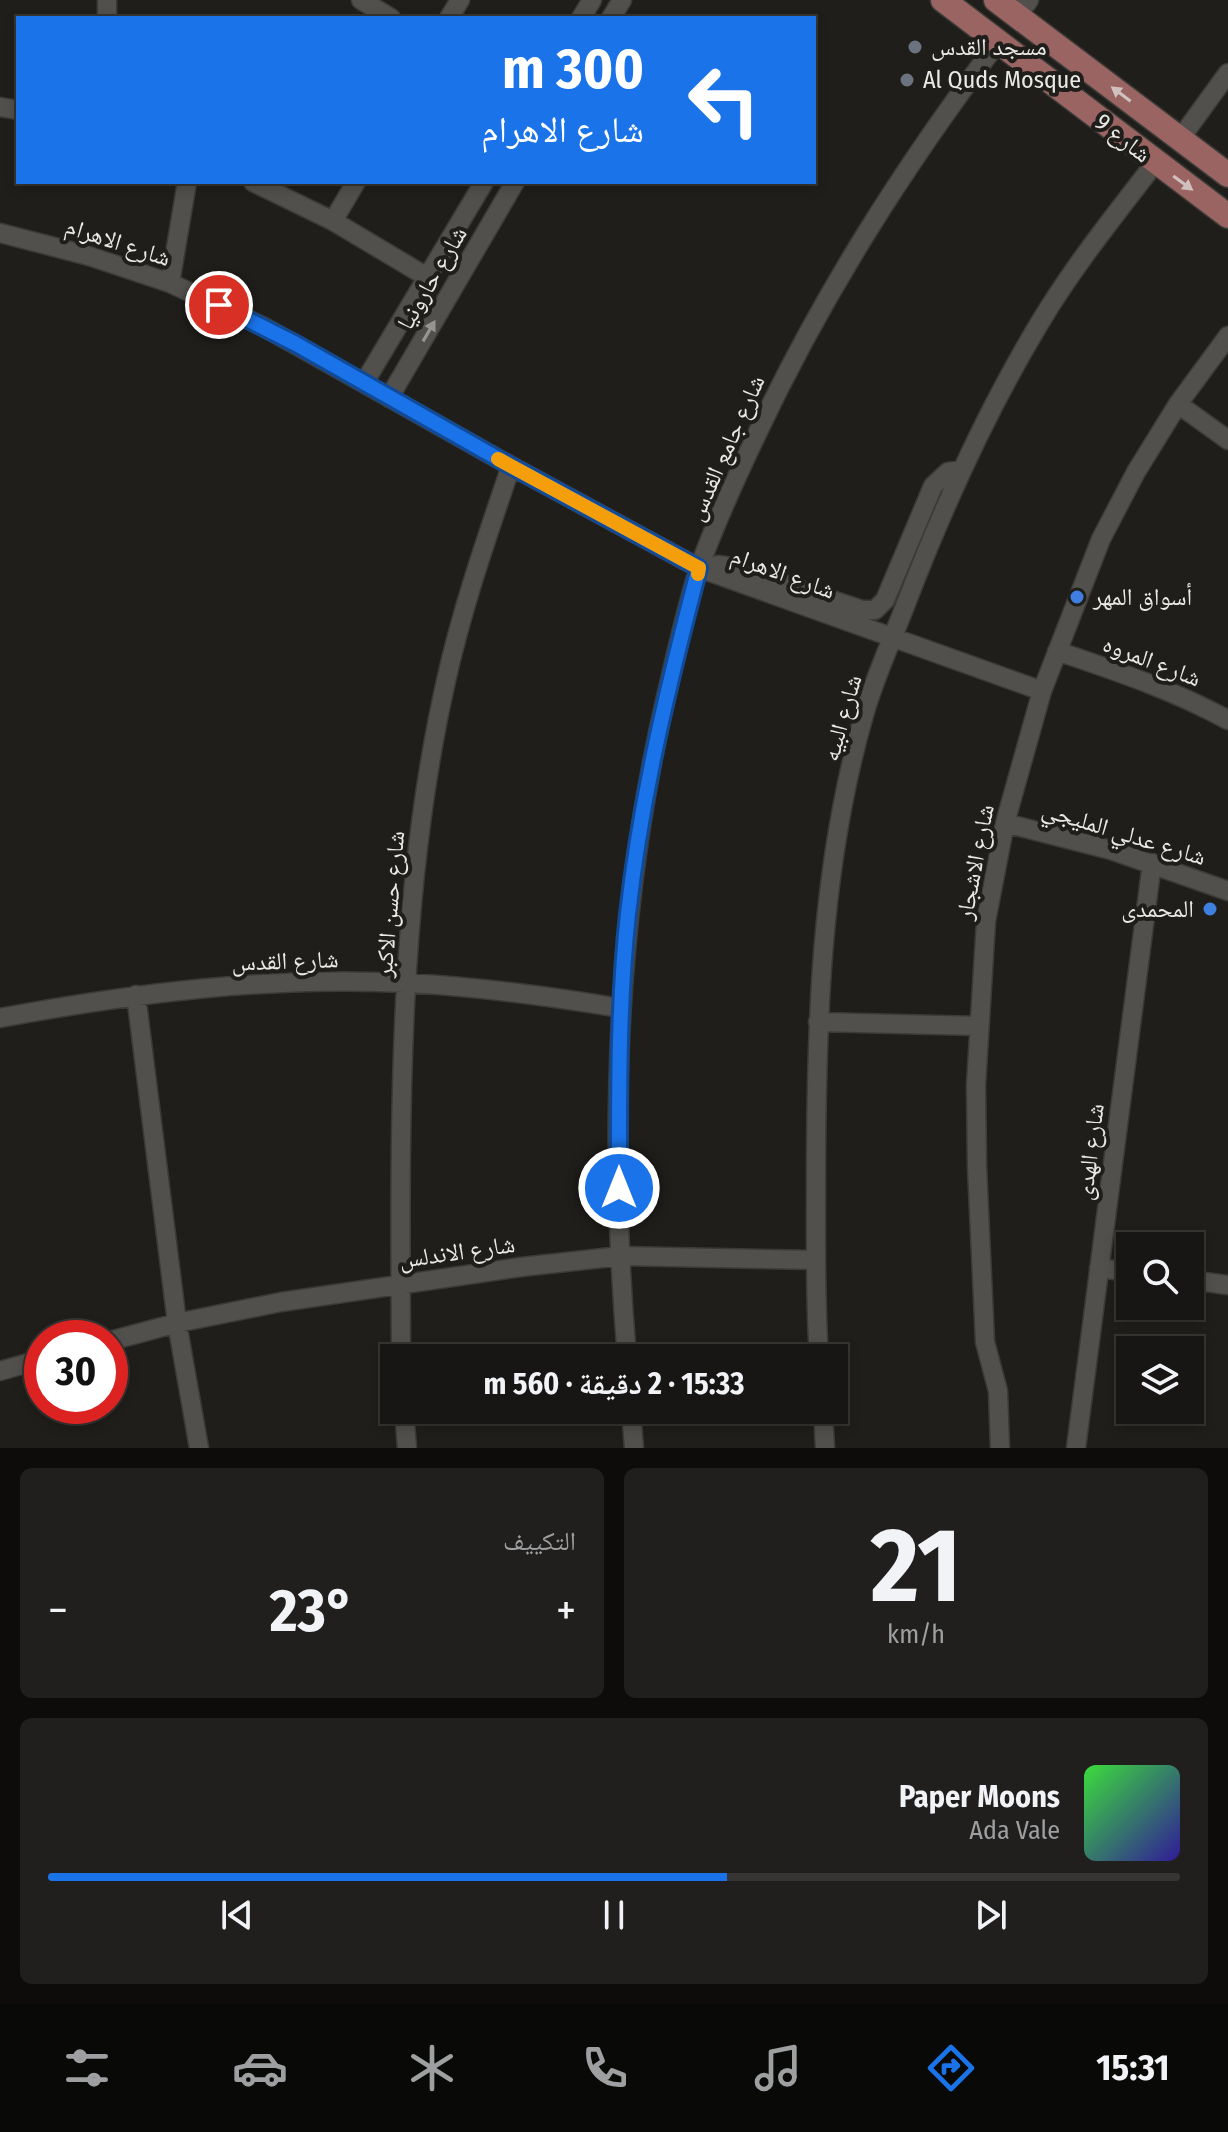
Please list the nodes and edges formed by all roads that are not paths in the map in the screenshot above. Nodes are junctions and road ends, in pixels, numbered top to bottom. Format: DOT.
graph roads {
  1 [pos="361,0"];
  2 [pos="943,0"];
  3 [pos="996,0"];
  4 [pos="1023,8"];
  5 [pos="388,16"];
  6 [pos="998,42"];
  7 [pos="1228,73"];
  8 [pos="1180,139"];
  9 [pos="1155,163"];
  10 [pos="1228,175"];
  11 [pos="187,184"];
  12 [pos="257,184"];
  13 [pos="355,184"];
  14 [pos="483,184"];
  15 [pos="514,184"];
  16 [pos="1228,216"];
  17 [pos="333,221"];
  18 [pos="0,233"];
  19 [pos="427,277"];
  20 [pos="170,283"];
  21 [pos="1228,336"];
  22 [pos="364,383"];
  23 [pos="389,398"];
  24 [pos="1178,404"];
  25 [pos="1228,440"];
  26 [pos="511,466"];
  27 [pos="962,470"];
  28 [pos="699,568"];
  29 [pos="893,637"];
  30 [pos="1057,651"];
  31 [pos="1042,691"];
  32 [pos="1228,720"];
  33 [pos="1005,823"];
  34 [pos="1152,863"];
  35 [pos="1228,891"];
  36 [pos="406,983"];
  37 [pos="136,995"];
  38 [pos="620,1008"];
  39 [pos="0,1018"];
  40 [pos="818,1022"];
  41 [pos="979,1026"];
  42 [pos="621,1256"];
  43 [pos="816,1260"];
  44 [pos="1099,1268"];
  45 [pos="1116,1270"];
  46 [pos="1204,1282"];
  47 [pos="401,1283"];
  48 [pos="1228,1285"];
  49 [pos="177,1323"];
  50 [pos="128,1336"];
  51 [pos="401,1344"];
  52 [pos="626,1344"];
  53 [pos="819,1344"];
  54 [pos="24,1364"];
  55 [pos="0,1371"];
  56 [pos="405,1424"];
  57 [pos="632,1424"];
  58 [pos="824,1424"];
  59 [pos="199,1448"];
  60 [pos="407,1448"];
  61 [pos="634,1448"];
  62 [pos="825,1448"];
  63 [pos="1000,1448"];
  64 [pos="1076,1448"];
  1 -- 5 [label="street"];
  2 -- 6 [label="main road, شارع 9"];
  3 -- 4 [label="main road, شارع 9"];
  8 -- 4 [label="main road, شارع 9, one-way"];
  6 -- 9 [label="main road, شارع 9"];
  6 -- 28 [label="street, شارع جامع القدس"];
  7 -- 8 [label="street"];
  8 -- 10 [label="main road, شارع 9"];
  9 -- 16 [label="main road, شارع 9, one-way"];
  9 -- 27 [label="street, شارع البيه"];
  11 -- 20 [label="street"];
  12 -- 17 [label="street"];
  13 -- 17 [label="street"];
  14 -- 19 [label="street, شارع حارونيا"];
  23 -- 15 [label="street, شارع حارونيا, one-way"];
  17 -- 19 [label="street"];
  18 -- 20 [label="street, شارع الاهرام"];
  19 -- 22 [label="street, شارع حارونيا"];
  20 -- 22 [label="street, شارع الاهرام"];
  21 -- 24 [label="street, شارع الاشجار"];
  22 -- 23 [label="street, شارع الاهرام"];
  23 -- 26 [label="street, شارع الاهرام"];
  24 -- 25 [label="street"];
  24 -- 30 [label="street, شارع الاشجار"];
  26 -- 28 [label="street, شارع الاهرام"];
  26 -- 36 [label="street, شارع حسن الاكبر"];
  27 -- 28 [label="street"];
  27 -- 29 [label="street, شارع البيه"];
  28 -- 29 [label="street, شارع الاهرام"];
  28 -- 38 [label="street, شارع جامع القدس"];
  29 -- 31 [label="street, شارع الاهرام"];
  29 -- 40 [label="street, شارع البيه"];
  30 -- 31 [label="street, شارع الاشجار"];
  30 -- 32 [label="street, شارع المروه"];
  31 -- 33 [label="street, شارع الاشجار"];
  33 -- 34 [label="street, شارع عدلي المليجي"];
  33 -- 41 [label="street, شارع الاشجار"];
  34 -- 35 [label="street, شارع عدلي المليجي"];
  34 -- 44 [label="street, شارع الهدى"];
  36 -- 37 [label="street, شارع القدس"];
  36 -- 38 [label="street, شارع القدس"];
  36 -- 47 [label="street, شارع حسن الاكبر"];
  37 -- 39 [label="street, شارع القدس"];
  37 -- 49 [label="street"];
  38 -- 42 [label="street, شارع جامع القدس"];
  40 -- 41 [label="street"];
  40 -- 43 [label="street, شارع البيه"];
  41 -- 63 [label="street, شارع الاشجار"];
  42 -- 43 [label="street, شارع الاندلس"];
  42 -- 47 [label="street, شارع الاندلس"];
  42 -- 52 [label="street, شارع جامع القدس"];
  43 -- 53 [label="street, شارع البيه"];
  44 -- 45 [label="street"];
  44 -- 64 [label="street, شارع الهدى"];
  46 -- 48 [label="street"];
  47 -- 49 [label="street, شارع الاندلس"];
  47 -- 51 [label="street, شارع حسن الاكبر"];
  49 -- 50 [label="street, شارع الاندلس"];
  49 -- 59 [label="street"];
  54 -- 55 [label="street"];
  56 -- 60 [label="street"];
  57 -- 61 [label="street"];
  58 -- 62 [label="street"];
}
